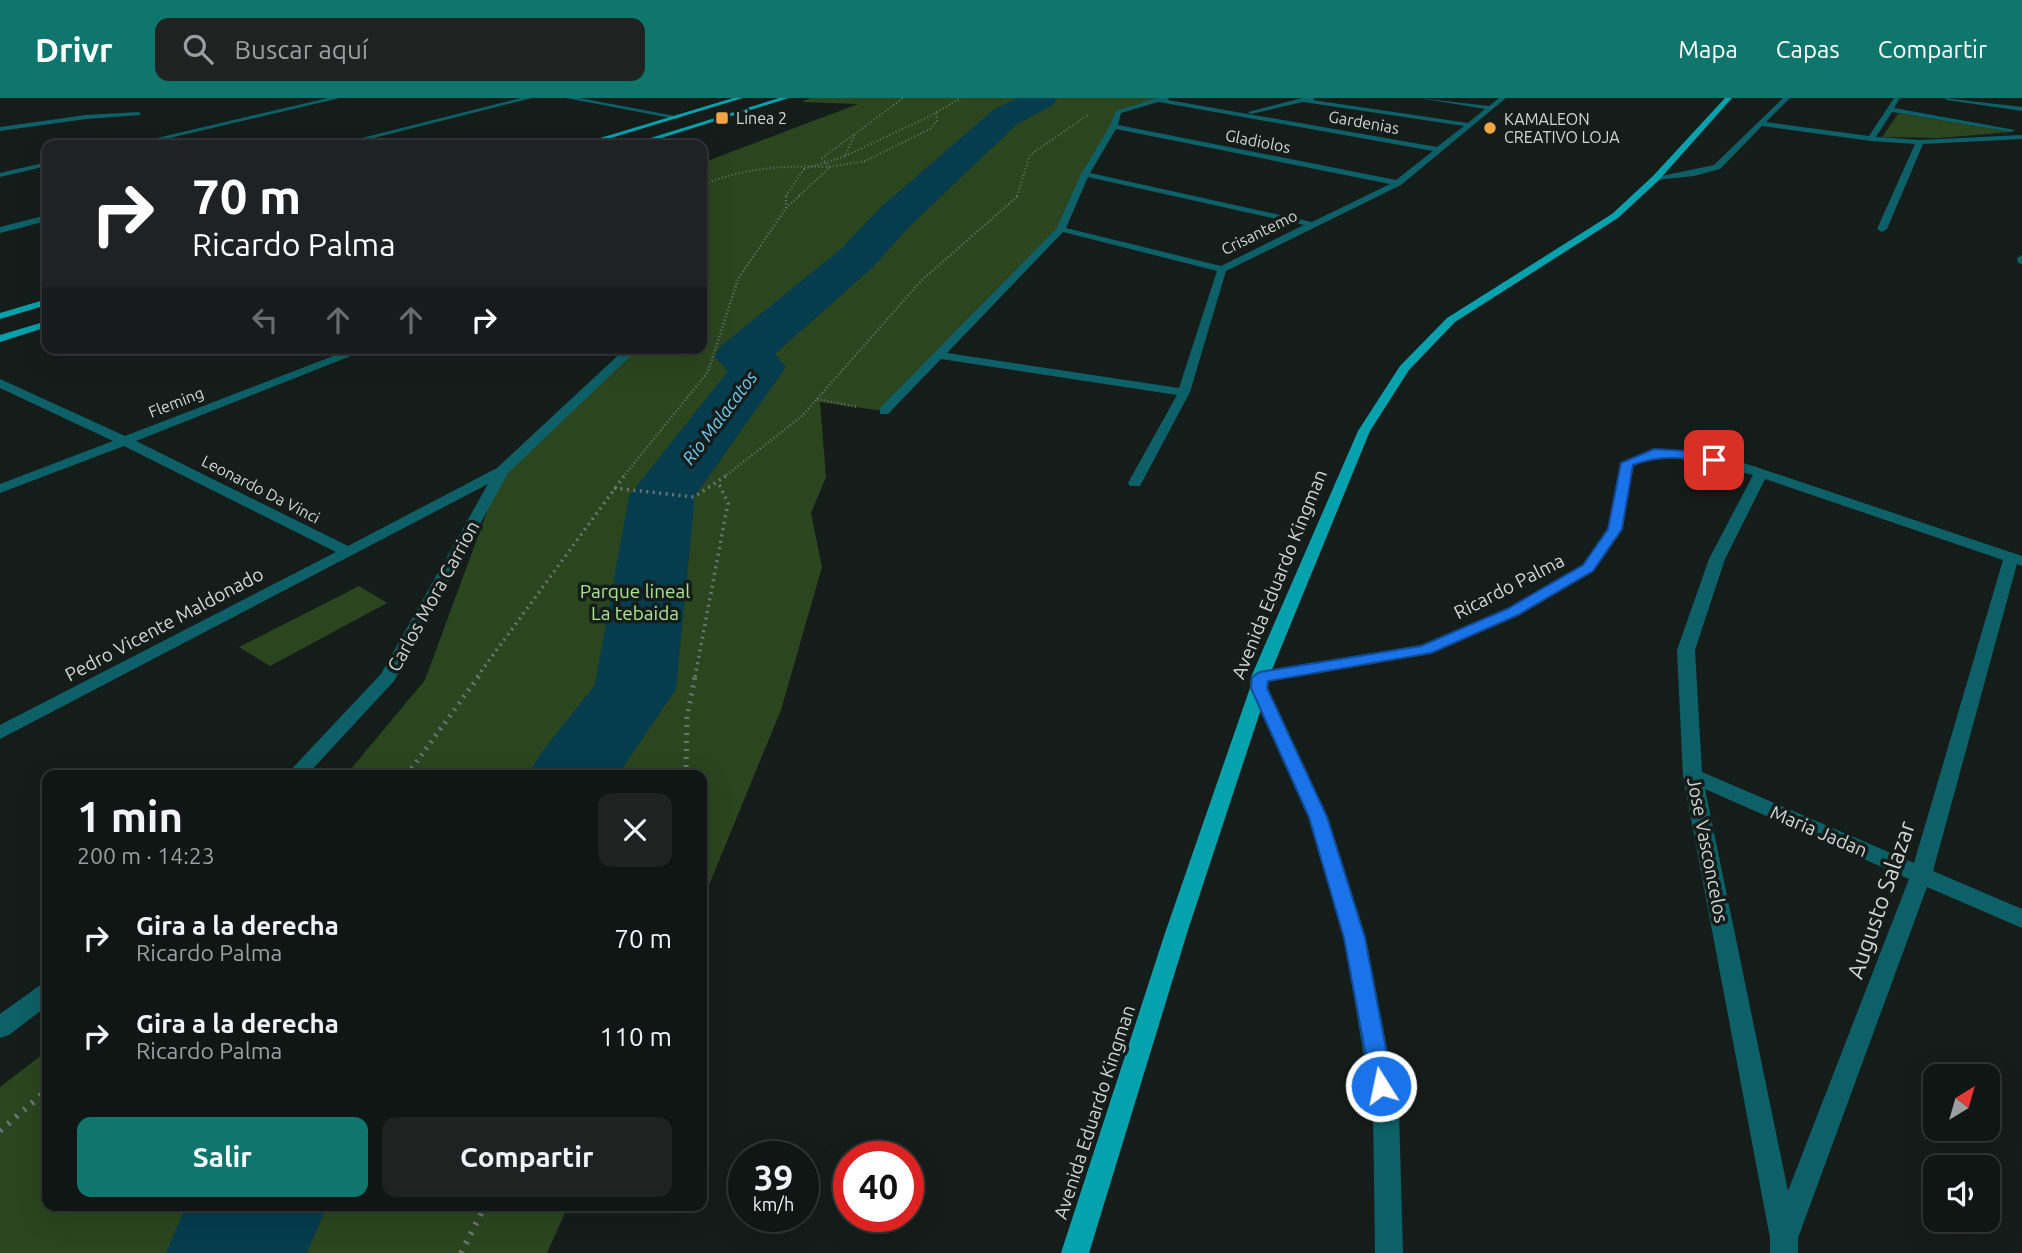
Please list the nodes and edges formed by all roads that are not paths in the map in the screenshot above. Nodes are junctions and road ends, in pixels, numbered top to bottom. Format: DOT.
graph roads {
  1 [pos="31,98"];
  2 [pos="39,98"];
  3 [pos="48,98"];
  4 [pos="337,98"];
  5 [pos="529,98"];
  6 [pos="569,98"];
  7 [pos="740,98"];
  8 [pos="786,98"];
  9 [pos="1312,98"];
  10 [pos="1422,98"];
  11 [pos="1503,98"];
  12 [pos="1729,98"];
  13 [pos="1787,98"];
  14 [pos="1898,98"];
  15 [pos="1947,98"];
  16 [pos="1162,99"];
  17 [pos="1302,100"];
  18 [pos="1492,108"];
  19 [pos="2022,109"];
  20 [pos="1891,110"];
  21 [pos="139,114"];
  22 [pos="1242,114"];
  23 [pos="676,117"];
  24 [pos="1762,124"];
  25 [pos="1470,125"];
  26 [pos="1114,126"];
  27 [pos="0,129"];
  28 [pos="2022,134"];
  29 [pos="1871,139"];
  30 [pos="153,140"];
  31 [pos="358,140"];
  32 [pos="598,140"];
  33 [pos="648,140"];
  34 [pos="1920,142"];
  35 [pos="1440,150"];
  36 [pos="42,165"];
  37 [pos="1085,174"];
  38 [pos="0,175"];
  39 [pos="1656,178"];
  40 [pos="1398,183"];
  41 [pos="42,219"];
  42 [pos="1314,225"];
  43 [pos="1061,229"];
  44 [pos="1882,229"];
  45 [pos="0,230"];
  46 [pos="1222,269"];
  47 [pos="42,303"];
  48 [pos="0,316"];
  49 [pos="42,325"];
  50 [pos="0,338"];
  51 [pos="349,354"];
  52 [pos="627,354"];
  53 [pos="937,355"];
  54 [pos="0,383"];
  55 [pos="1184,392"];
  56 [pos="884,411"];
  57 [pos="125,440"];
  58 [pos="502,471"];
  59 [pos="1761,473"];
  60 [pos="1135,483"];
  61 [pos="0,489"];
  62 [pos="348,552"];
  63 [pos="2016,559"];
  64 [pos="1259,683"];
  65 [pos="0,733"];
  66 [pos="301,770"];
  67 [pos="1693,776"];
  68 [pos="1921,875"];
  69 [pos="2022,919"];
  70 [pos="42,997"];
  71 [pos="0,1028"];
  72 [pos="1784,1245"];
  73 [pos="1075,1253"];
  74 [pos="1389,1253"];
  1 -- 2 [label="street"];
  2 -- 3 [label="street"];
  4 -- 30 [label="street"];
  5 -- 31 [label="street"];
  6 -- 23 [label="street"];
  7 -- 23 [label="main road"];
  8 -- 33 [label="main road"];
  9 -- 17 [label="street"];
  10 -- 18 [label="street"];
  11 -- 18 [label="street, Crisantemo"];
  12 -- 39 [label="main road, Avenida Eduardo Kingman"];
  13 -- 24 [label="street"];
  14 -- 20 [label="street"];
  15 -- 19 [label="street"];
  16 -- 22 [label="street, Gardenias"];
  16 -- 26 [label="street"];
  17 -- 22 [label="street"];
  17 -- 25 [label="street"];
  18 -- 25 [label="street, Crisantemo"];
  20 -- 28 [label="street"];
  20 -- 29 [label="street"];
  21 -- 27 [label="street"];
  22 -- 35 [label="street, Gardenias"];
  23 -- 32 [label="main road"];
  24 -- 29 [label="street"];
  24 -- 39 [label="street"];
  25 -- 35 [label="street, Crisantemo"];
  26 -- 37 [label="street"];
  26 -- 40 [label="street, Gladiolos"];
  28 -- 34 [label="street"];
  29 -- 34 [label="street"];
  34 -- 44 [label="street"];
  35 -- 40 [label="street, Crisantemo"];
  36 -- 38 [label="street"];
  37 -- 42 [label="street"];
  37 -- 43 [label="street"];
  39 -- 64 [label="main road, Avenida Eduardo Kingman"];
  40 -- 42 [label="street, Crisantemo"];
  41 -- 45 [label="street"];
  42 -- 46 [label="street, Crisantemo"];
  43 -- 46 [label="street"];
  43 -- 53 [label="street"];
  46 -- 55 [label="street, Crisantemo"];
  47 -- 48 [label="main road"];
  49 -- 50 [label="main road"];
  51 -- 57 [label="street, Fleming"];
  52 -- 58 [label="street"];
  53 -- 55 [label="street"];
  53 -- 56 [label="street"];
  54 -- 57 [label="street, Leonardo Da Vinci"];
  55 -- 60 [label="street, Crisantemo"];
  57 -- 61 [label="street, Fleming"];
  57 -- 62 [label="street, Leonardo Da Vinci"];
  58 -- 62 [label="street"];
  58 -- 66 [label="street, Carlos Mora Carrion"];
  59 -- 63 [label="street, Ricardo Palma"];
  59 -- 64 [label="street, Ricardo Palma"];
  59 -- 67 [label="street, Jose Vasconcelos"];
  62 -- 65 [label="street, Pedro Vicente Maldonado"];
  63 -- 68 [label="street, Augusto Salazar"];
  64 -- 73 [label="main road, Avenida Eduardo Kingman"];
  64 -- 74 [label="street"];
  67 -- 68 [label="street, Maria Jadan"];
  67 -- 72 [label="street, Jose Vasconcelos"];
  68 -- 69 [label="street, Maria Jadan"];
  68 -- 72 [label="street, Augusto Salazar"];
  70 -- 71 [label="street"];
}
